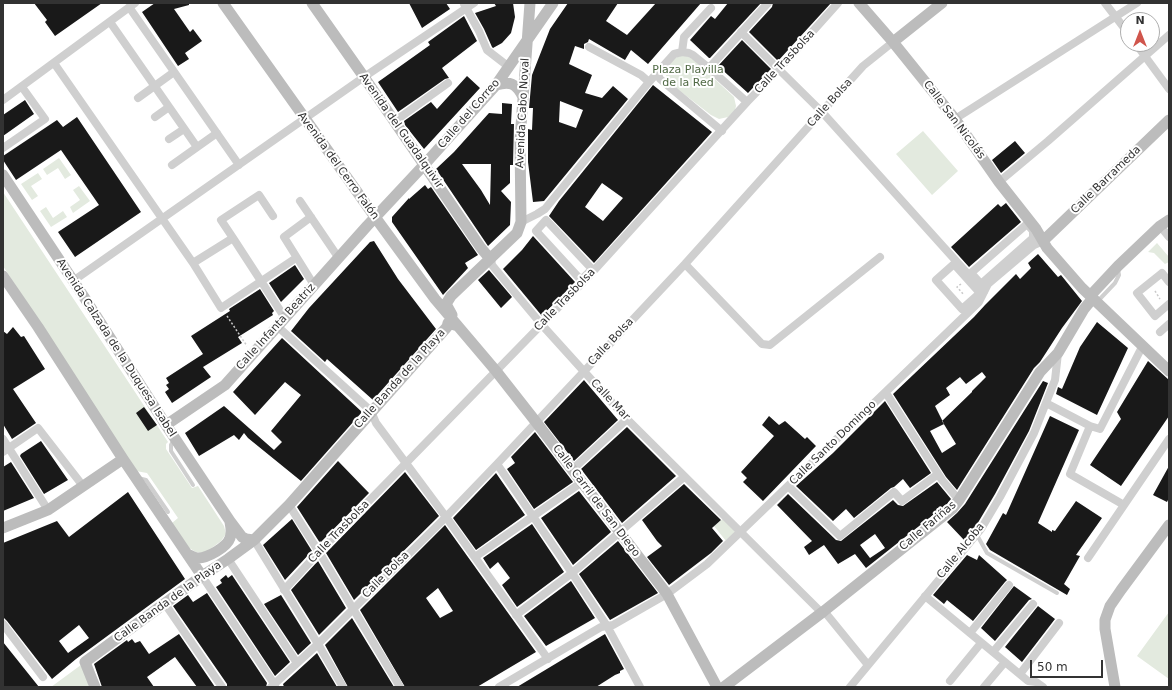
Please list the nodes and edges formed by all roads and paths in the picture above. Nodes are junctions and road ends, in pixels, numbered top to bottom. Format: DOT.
graph roads {
  1 [pos="222,3"];
  2 [pos="312,3"];
  3 [pos="474,3"];
  4 [pos="530,3"];
  5 [pos="553,3"];
  6 [pos="768,3"];
  7 [pos="838,3"];
  8 [pos="859,3"];
  9 [pos="942,3"];
  10 [pos="1105,3"];
  11 [pos="1137,3"];
  12 [pos="132,5"];
  13 [pos="465,6"];
  14 [pos="711,8"];
  15 [pos="1116,17"];
  16 [pos="110,22"];
  17 [pos="1120,23"];
  18 [pos="741,32"];
  19 [pos="1169,35"];
  20 [pos="527,42"];
  21 [pos="893,42"];
  22 [pos="589,47"];
  23 [pos="682,52"];
  24 [pos="1142,52"];
  25 [pos="1145,57"];
  26 [pos="54,63"];
  27 [pos="509,67"];
  28 [pos="709,68"];
  29 [pos="779,69"];
  30 [pos="174,72"];
  31 [pos="657,72"];
  32 [pos="364,77"];
  33 [pos="649,82"];
  34 [pos="448,83"];
  35 [pos="496,85"];
  36 [pos="154,86"];
  37 [pos="22,87"];
  38 [pos="1169,89"];
  39 [pos="523,97"];
  40 [pos="138,98"];
  41 [pos="3,100"];
  42 [pos="747,102"];
  43 [pos="169,107"];
  44 [pos="822,112"];
  45 [pos="155,117"];
  46 [pos="305,119"];
  47 [pos="955,119"];
  48 [pos="1169,120"];
  49 [pos="394,122"];
  50 [pos="184,129"];
  51 [pos="722,131"];
  52 [pos="217,133"];
  53 [pos="169,139"];
  54 [pos="197,147"];
  55 [pos="3,148"];
  56 [pos="172,165"];
  57 [pos="239,165"];
  58 [pos="424,165"];
  59 [pos="3,175"];
  60 [pos="999,182"];
  61 [pos="300,201"];
  62 [pos="273,216"];
  63 [pos="311,217"];
  64 [pos="375,217"];
  65 [pos="162,219"];
  66 [pos="546,220"];
  67 [pos="521,222"];
  68 [pos="1165,223"];
  69 [pos="233,238"];
  70 [pos="1169,238"];
  71 [pos="1043,241"];
  72 [pos="338,257"];
  73 [pos="880,257"];
  74 [pos="296,258"];
  75 [pos="491,258"];
  76 [pos="193,263"];
  77 [pos="685,264"];
  78 [pos="971,273"];
  79 [pos="3,276"];
  80 [pos="936,280"];
  81 [pos="73,281"];
  82 [pos="261,281"];
  83 [pos="1169,282"];
  84 [pos="314,285"];
  85 [pos="984,292"];
  86 [pos="1093,299"];
  87 [pos="1169,304"];
  88 [pos="221,308"];
  89 [pos="285,318"];
  90 [pos="1169,324"];
  91 [pos="542,325"];
  92 [pos="277,326"];
  93 [pos="458,326"];
  94 [pos="1160,332"];
  95 [pos="1142,346"];
  96 [pos="1058,353"];
  97 [pos="252,354"];
  98 [pos="1169,371"];
  99 [pos="496,372"];
  100 [pos="583,372"];
  101 [pos="886,392"];
  102 [pos="1046,403"];
  103 [pos="372,411"];
  104 [pos="627,419"];
  105 [pos="536,422"];
  106 [pos="166,425"];
  107 [pos="1090,426"];
  108 [pos="174,438"];
  109 [pos="3,439"];
  110 [pos="1169,439"];
  111 [pos="6,450"];
  112 [pos="123,459"];
  113 [pos="406,463"];
  114 [pos="496,464"];
  115 [pos="572,470"];
  116 [pos="938,474"];
  117 [pos="684,477"];
  118 [pos="136,478"];
  119 [pos="582,482"];
  120 [pos="193,484"];
  121 [pos="83,486"];
  122 [pos="788,486"];
  123 [pos="959,500"];
  124 [pos="288,505"];
  125 [pos="1124,505"];
  126 [pos="48,510"];
  127 [pos="168,512"];
  128 [pos="446,517"];
  129 [pos="534,517"];
  130 [pos="230,521"];
  131 [pos="1169,525"];
  132 [pos="3,528"];
  133 [pos="620,532"];
  134 [pos="741,532"];
  135 [pos="976,535"];
  136 [pos="254,540"];
  137 [pos="319,552"];
  138 [pos="189,555"];
  139 [pos="475,558"];
  140 [pos="1088,558"];
  141 [pos="228,559"];
  142 [pos="572,573"];
  143 [pos="202,576"];
  144 [pos="1009,585"];
  145 [pos="284,590"];
  146 [pos="1057,593"];
  147 [pos="666,594"];
  148 [pos="925,596"];
  149 [pos="165,604"];
  150 [pos="1033,604"];
  151 [pos="353,608"];
  152 [pos="823,612"];
  153 [pos="516,615"];
  154 [pos="1059,623"];
  155 [pos="3,624"];
  156 [pos="607,626"];
  157 [pos="970,634"];
  158 [pos="982,643"];
  159 [pos="318,644"];
  160 [pos="993,652"];
  161 [pos="548,659"];
  162 [pos="1005,662"];
  163 [pos="297,663"];
  164 [pos="868,665"];
  165 [pos="1020,674"];
  166 [pos="42,677"];
  167 [pos="950,681"];
  168 [pos="275,684"];
  169 [pos="1026,685"];
  170 [pos="92,686"];
  171 [pos="222,687"];
  172 [pos="343,687"];
  173 [pos="400,687"];
  174 [pos="499,687"];
  175 [pos="640,687"];
  176 [pos="717,687"];
  177 [pos="724,687"];
  178 [pos="850,687"];
  179 [pos="984,687"];
  180 [pos="1043,687"];
  181 [pos="1115,687"];
  1 -- 46 [label="street, Avenida del Cerro Falón"];
  2 -- 32 [label="street, Avenida del Guadalquivir"];
  3 -- 13 [label="street"];
  4 -- 20 [label="street, Avenida Cabo Noval"];
  5 -- 20 [label="street, Calle del Correo"];
  6 -- 18 [label="street"];
  7 -- 29 [label="street, Calle Trasbolsa"];
  8 -- 21 [label="street, Calle San Nicolás"];
  9 -- 21 [label="street, Calle Bolsa"];
  10 -- 15 [label="street"];
  11 -- 15 [label="street"];
  12 -- 16 [label="street"];
  12 -- 30 [label="street"];
  13 -- 27 [label="street"];
  13 -- 32 [label="street"];
  14 -- 23 [label="street"];
  15 -- 17 [label="street"];
  15 -- 47 [label="street"];
  16 -- 26 [label="street"];
  16 -- 36 [label="street"];
  18 -- 28 [label="street"];
  18 -- 29 [label="street"];
  19 -- 25 [label="street"];
  20 -- 27 [label="street, Calle del Correo"];
  20 -- 39 [label="street, Avenida Cabo Noval"];
  21 -- 44 [label="street, Calle Bolsa"];
  21 -- 47 [label="street, Calle San Nicolás"];
  22 -- 33 [label="street"];
  23 -- 28 [label="street"];
  23 -- 31 [label="street"];
  24 -- 25 [label="street"];
  25 -- 38 [label="street"];
  25 -- 60 [label="street"];
  26 -- 37 [label="street"];
  26 -- 65 [label="street"];
  27 -- 35 [label="street, Calle del Correo"];
  28 -- 42 [label="street"];
  29 -- 42 [label="street, Calle Trasbolsa"];
  29 -- 44 [label="street"];
  30 -- 36 [label="street"];
  30 -- 52 [label="street"];
  31 -- 33 [label="street"];
  31 -- 51 [label="street"];
  32 -- 46 [label="street"];
  32 -- 49 [label="street, Avenida del Guadalquivir"];
  33 -- 67 [label="street"];
  34 -- 49 [label="street"];
  35 -- 39 [label="street"];
  35 -- 58 [label="street, Calle del Correo"];
  36 -- 40 [label="street"];
  36 -- 43 [label="street"];
  37 -- 41 [label="street"];
  37 -- 55 [label="street"];
  39 -- 67 [label="street, Avenida Cabo Noval"];
  42 -- 51 [label="street, Calle Trasbolsa"];
  43 -- 45 [label="street"];
  43 -- 50 [label="street"];
  44 -- 77 [label="street, Calle Bolsa"];
  44 -- 85 [label="street"];
  46 -- 57 [label="street"];
  46 -- 64 [label="street, Avenida del Cerro Falón"];
  47 -- 60 [label="street, Calle San Nicolás"];
  48 -- 71 [label="street, Calle Barrameda"];
  49 -- 58 [label="street, Avenida del Guadalquivir"];
  50 -- 53 [label="street"];
  50 -- 54 [label="street"];
  51 -- 91 [label="street, Calle Trasbolsa"];
  52 -- 54 [label="street"];
  52 -- 57 [label="street"];
  54 -- 56 [label="street"];
  57 -- 65 [label="street"];
  58 -- 64 [label="street, Calle del Correo"];
  58 -- 75 [label="street, Avenida del Guadalquivir"];
  59 -- 81 [label="street, Avenida Calzada de la Duquesa Isabel"];
  60 -- 71 [label="street, Calle San Nicolás"];
  61 -- 63 [label="street"];
  62 -- 69 [label="street"];
  63 -- 72 [label="street"];
  63 -- 74 [label="street"];
  64 -- 72 [label="street, Calle Infanta Beatriz"];
  64 -- 93 [label="street, Avenida del Cerro Falón"];
  65 -- 76 [label="street"];
  65 -- 81 [label="street"];
  66 -- 66 [label="street"];
  67 -- 75 [label="street, Calle Banda de la Playa"];
  68 -- 70 [label="street"];
  68 -- 86 [label="street, Calle Fariñas"];
  69 -- 76 [label="street"];
  69 -- 82 [label="street"];
  71 -- 85 [label="street, Calle Santo Domingo"];
  71 -- 86 [label="street, Calle San Nicolás"];
  72 -- 84 [label="street, Calle Infanta Beatriz"];
  73 -- 77 [label="street"];
  74 -- 82 [label="street"];
  74 -- 84 [label="street"];
  75 -- 91 [label="street, Calle Mar"];
  75 -- 93 [label="street, Calle Banda de la Playa"];
  76 -- 88 [label="street"];
  77 -- 100 [label="street, Calle Bolsa"];
  78 -- 78 [label="street"];
  79 -- 112 [label="street"];
  80 -- 80 [label="street"];
  81 -- 106 [label="street, Avenida Calzada de la Duquesa Isabel"];
  82 -- 88 [label="street"];
  82 -- 89 [label="street"];
  83 -- 87 [label="street"];
  84 -- 89 [label="street, Calle Infanta Beatriz"];
  85 -- 101 [label="street, Calle Santo Domingo"];
  86 -- 95 [label="street, Calle San Nicolás"];
  86 -- 96 [label="street, Calle Fariñas"];
  88 -- 97 [label="path"];
  89 -- 92 [label="street, Calle Infanta Beatriz"];
  90 -- 94 [label="street"];
  91 -- 99 [label="street, Calle Trasbolsa"];
  91 -- 100 [label="street, Calle Mar"];
  92 -- 97 [label="street, Calle Infanta Beatriz"];
  92 -- 103 [label="street"];
  93 -- 99 [label="street, Calle Carril de San Diego"];
  93 -- 103 [label="street, Calle Banda de la Playa"];
  95 -- 98 [label="street, Calle San Nicolás"];
  95 -- 107 [label="street"];
  96 -- 102 [label="street, Calle Alcoba"];
  96 -- 123 [label="street, Calle Fariñas"];
  97 -- 106 [label="street, Calle Infanta Beatriz"];
  99 -- 105 [label="street, Calle Carril de San Diego"];
  99 -- 113 [label="street, Calle Trasbolsa"];
  100 -- 104 [label="street, Calle Mar"];
  100 -- 105 [label="street, Calle Bolsa"];
  101 -- 116 [label="street"];
  101 -- 122 [label="street, Calle Santo Domingo"];
  102 -- 107 [label="street"];
  102 -- 135 [label="street, Calle Alcoba"];
  103 -- 113 [label="street"];
  103 -- 124 [label="street, Calle Banda de la Playa"];
  104 -- 115 [label="street"];
  104 -- 117 [label="street, Calle Mar"];
  105 -- 114 [label="street, Calle Bolsa"];
  105 -- 115 [label="street, Calle Carril de San Diego"];
  106 -- 108 [label="street, Avenida Calzada de la Duquesa Isabel"];
  107 -- 125 [label="street"];
  108 -- 120 [label="lane"];
  108 -- 130 [label="street, Avenida Calzada de la Duquesa Isabel"];
  109 -- 111 [label="street"];
  110 -- 125 [label="street"];
  111 -- 121 [label="street"];
  111 -- 126 [label="street"];
  112 -- 118 [label="street"];
  112 -- 121 [label="street"];
  113 -- 128 [label="street"];
  113 -- 137 [label="street, Calle Trasbolsa"];
  114 -- 128 [label="street, Calle Bolsa"];
  114 -- 129 [label="street"];
  115 -- 119 [label="street, Calle Carril de San Diego"];
  116 -- 122 [label="street"];
  116 -- 123 [label="street"];
  117 -- 133 [label="street"];
  117 -- 134 [label="street, Calle Mar"];
  118 -- 127 [label="lane"];
  118 -- 138 [label="street"];
  119 -- 129 [label="street"];
  119 -- 133 [label="street, Calle Carril de San Diego"];
  121 -- 126 [label="street"];
  122 -- 134 [label="street, Calle Santo Domingo"];
  123 -- 152 [label="street, Calle Fariñas"];
  124 -- 136 [label="street, Calle Banda de la Playa"];
  124 -- 137 [label="street"];
  125 -- 140 [label="street"];
  126 -- 132 [label="street"];
  128 -- 139 [label="street"];
  128 -- 151 [label="street, Calle Bolsa"];
  129 -- 139 [label="street"];
  129 -- 142 [label="street"];
  130 -- 136 [label="street, Avenida Calzada de la Duquesa Isabel"];
  130 -- 138 [label="street"];
  131 -- 181 [label="street"];
  133 -- 142 [label="street"];
  133 -- 147 [label="street, Calle Carril de San Diego"];
  134 -- 147 [label="street, Calle Santo Domingo"];
  134 -- 152 [label="street, Calle Mar"];
  135 -- 146 [label="lane"];
  135 -- 148 [label="street, Calle Alcoba"];
  136 -- 141 [label="street, Calle Banda de la Playa"];
  136 -- 145 [label="street"];
  137 -- 145 [label="street, Calle Trasbolsa"];
  137 -- 151 [label="street"];
  138 -- 143 [label="street"];
  139 -- 153 [label="street"];
  141 -- 143 [label="street, Calle Banda de la Playa"];
  141 -- 163 [label="street"];
  142 -- 153 [label="street"];
  142 -- 156 [label="street"];
  143 -- 149 [label="street, Calle Banda de la Playa"];
  143 -- 168 [label="street"];
  144 -- 157 [label="street"];
  145 -- 159 [label="street"];
  147 -- 156 [label="street, Calle Santo Domingo"];
  147 -- 176 [label="street, Calle Carril de San Diego"];
  148 -- 157 [label="street"];
  148 -- 164 [label="street, Calle Alcoba"];
  149 -- 170 [label="street, Calle Banda de la Playa"];
  149 -- 171 [label="street"];
  150 -- 160 [label="street"];
  151 -- 159 [label="street, Calle Bolsa"];
  151 -- 173 [label="street"];
  152 -- 164 [label="street, Calle Mar"];
  152 -- 177 [label="street, Calle Fariñas"];
  153 -- 161 [label="street"];
  154 -- 165 [label="street"];
  155 -- 166 [label="street"];
  156 -- 161 [label="street, Calle Santo Domingo"];
  156 -- 175 [label="street"];
  157 -- 158 [label="street"];
  158 -- 160 [label="street"];
  158 -- 167 [label="street"];
  159 -- 163 [label="street, Calle Bolsa"];
  159 -- 172 [label="street"];
  160 -- 162 [label="street"];
  161 -- 174 [label="street, Calle Santo Domingo"];
  162 -- 165 [label="street"];
  162 -- 179 [label="street"];
  163 -- 168 [label="street, Calle Bolsa"];
  164 -- 178 [label="street, Calle Alcoba"];
  165 -- 169 [label="street"];
  169 -- 180 [label="street"];
}
